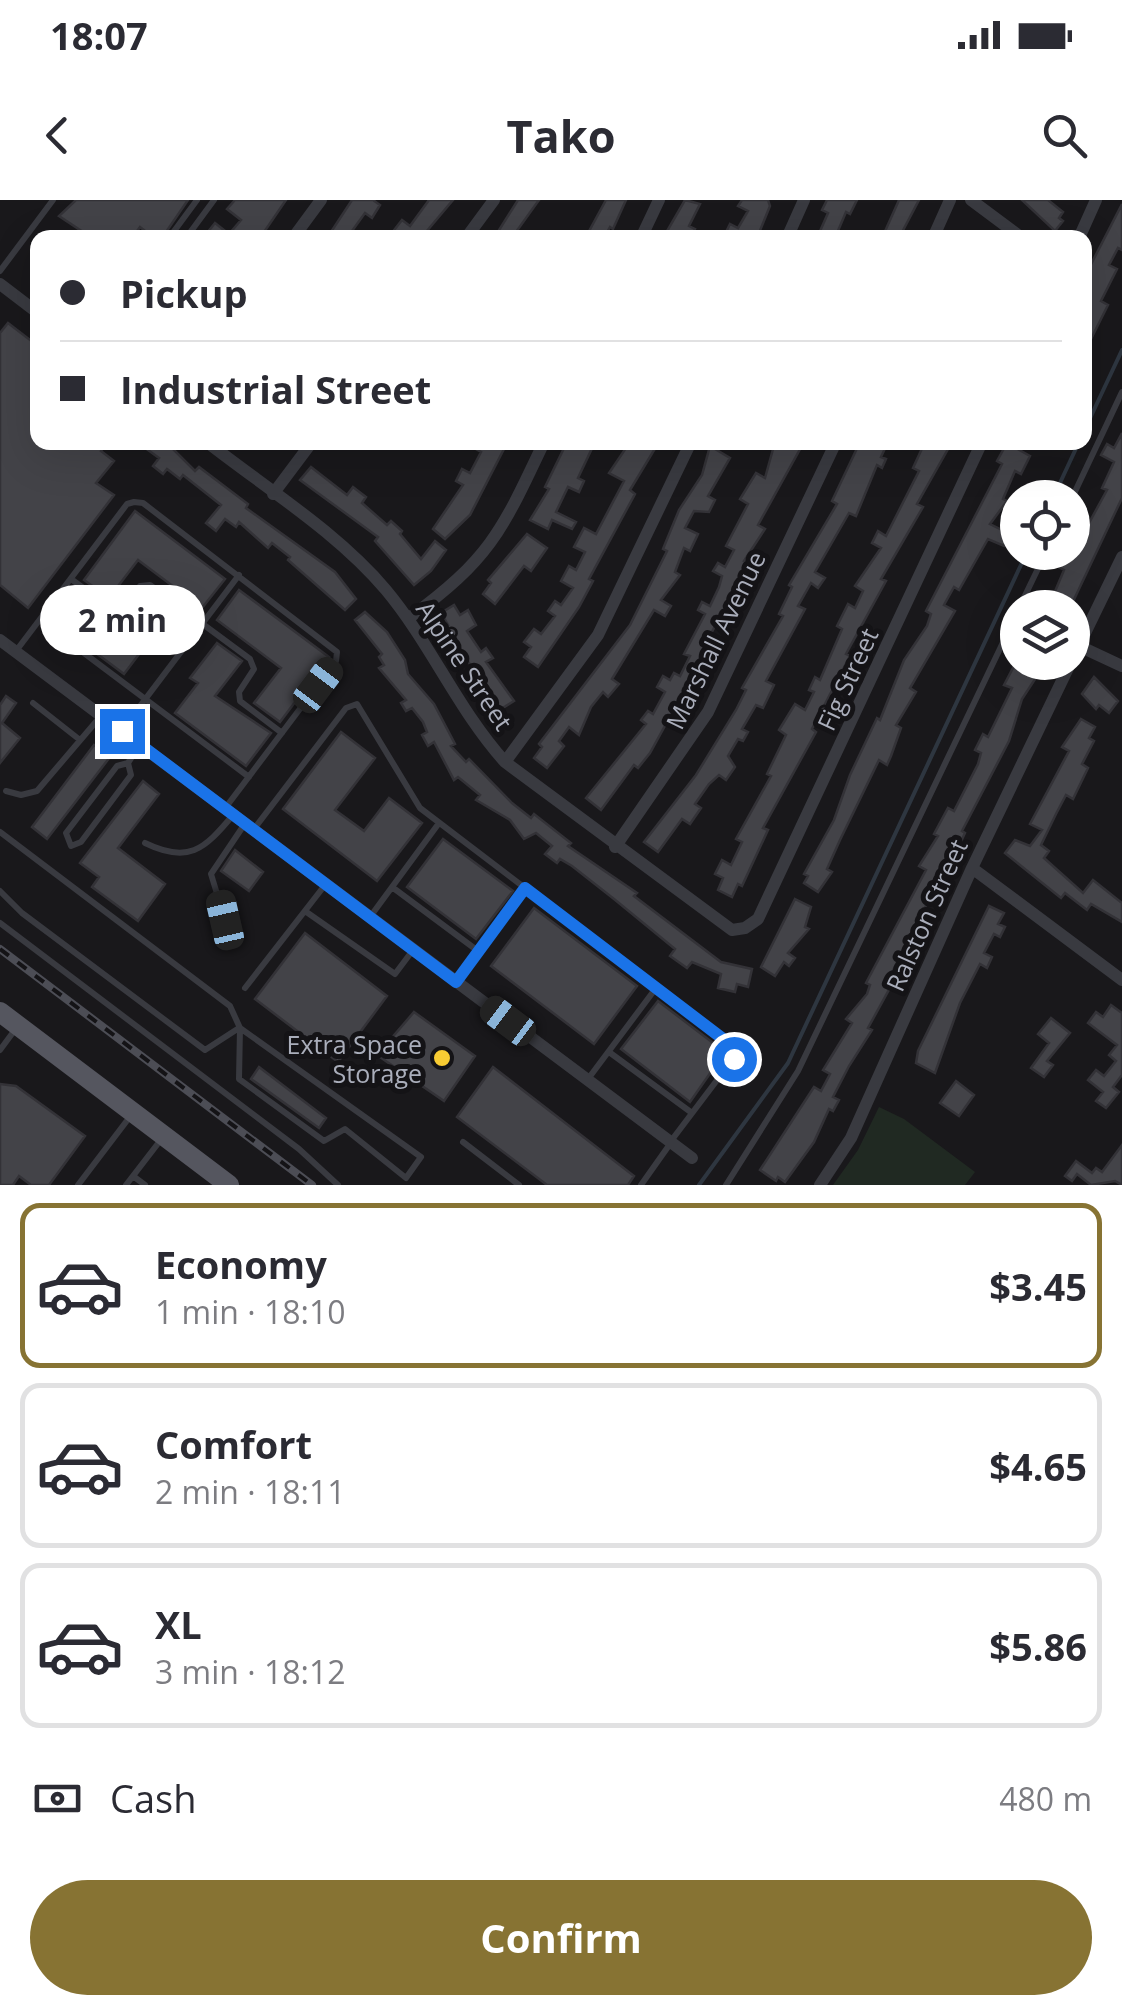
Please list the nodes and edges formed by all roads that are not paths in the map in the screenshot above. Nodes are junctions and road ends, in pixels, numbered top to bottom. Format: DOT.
graph roads {
  1 [pos="53,200"];
  2 [pos="197,200"];
  3 [pos="214,200"];
  4 [pos="321,200"];
  5 [pos="494,200"];
  6 [pos="659,200"];
  7 [pos="804,200"];
  8 [pos="950,200"];
  9 [pos="970,200"];
  10 [pos="1096,200"];
  11 [pos="30,230"];
  12 [pos="30,230"];
  13 [pos="175,230"];
  14 [pos="192,230"];
  15 [pos="299,230"];
  16 [pos="472,230"];
  17 [pos="645,230"];
  18 [pos="791,230"];
  19 [pos="937,230"];
  20 [pos="1011,230"];
  21 [pos="1083,230"];
  22 [pos="0,270"];
  23 [pos="0,284"];
  24 [pos="30,307"];
  25 [pos="1122,392"];
  26 [pos="217,450"];
  27 [pos="306,450"];
  28 [pos="540,450"];
  29 [pos="687,450"];
  30 [pos="832,450"];
  31 [pos="978,450"];
  32 [pos="1080,480"];
  33 [pos="274,494"];
  34 [pos="1122,557"];
  35 [pos="239,575"];
  36 [pos="71,579"];
  37 [pos="408,618"];
  38 [pos="40,620"];
  39 [pos="202,623"];
  40 [pos="1090,623"];
  41 [pos="0,640"];
  42 [pos="1000,648"];
  43 [pos="1090,651"];
  44 [pos="16,652"];
  45 [pos="1122,666"];
  46 [pos="1063,680"];
  47 [pos="145,700"];
  48 [pos="34,704"];
  49 [pos="101,716"];
  50 [pos="122,731"];
  51 [pos="282,733"];
  52 [pos="80,740"];
  53 [pos="140,745"];
  54 [pos="505,762"];
  55 [pos="128,763"];
  56 [pos="249,777"];
  57 [pos="6,791"];
  58 [pos="239,819"];
  59 [pos="440,824"];
  60 [pos="0,832"];
  61 [pos="145,843"];
  62 [pos="616,847"];
  63 [pos="972,868"];
  64 [pos="326,884"];
  65 [pos="392,887"];
  66 [pos="525,888"];
  67 [pos="0,891"];
  68 [pos="305,911"];
  69 [pos="370,918"];
  70 [pos="225,920"];
  71 [pos="0,923"];
  72 [pos="745,928"];
  73 [pos="413,950"];
  74 [pos="478,951"];
  75 [pos="1122,980"];
  76 [pos="456,982"];
  77 [pos="245,988"];
  78 [pos="656,988"];
  79 [pos="0,1012"];
  80 [pos="18,1026"];
  81 [pos="240,1028"];
  82 [pos="0,1050"];
  83 [pos="609,1052"];
  84 [pos="588,1080"];
  85 [pos="133,1113"];
  86 [pos="692,1113"];
  87 [pos="164,1136"];
  88 [pos="462,1142"];
  89 [pos="671,1142"];
  90 [pos="692,1158"];
  91 [pos="133,1176"];
  92 [pos="78,1185"];
  93 [pos="126,1185"];
  94 [pos="145,1185"];
  95 [pos="228,1185"];
  96 [pos="338,1185"];
  97 [pos="519,1185"];
  98 [pos="642,1185"];
  99 [pos="726,1185"];
  100 [pos="820,1185"];
  1 -- 11 [label="lane"];
  2 -- 13 [label="lane"];
  3 -- 14 [label="lane"];
  4 -- 15 [label="street"];
  5 -- 16 [label="street"];
  6 -- 17 [label="street"];
  7 -- 18 [label="street"];
  8 -- 19 [label="street"];
  9 -- 20 [label="street"];
  10 -- 21 [label="street"];
  12 -- 22 [label="lane"];
  23 -- 24 [label="street"];
  25 -- 32 [label="lane"];
  26 -- 33 [label="street, Alpine Street"];
  27 -- 33 [label="street"];
  28 -- 37 [label="street"];
  29 -- 54 [label="street"];
  30 -- 62 [label="street, Marshall Avenue"];
  31 -- 72 [label="street, Fig Street"];
  33 -- 37 [label="street, Alpine Street"];
  34 -- 40 [label="street, Ralston Street"];
  35 -- 36 [label="lane"];
  35 -- 39 [label="lane"];
  35 -- 51 [label="lane"];
  36 -- 38 [label="lane"];
  36 -- 39 [label="lane"];
  37 -- 54 [label="street, Alpine Street"];
  38 -- 44 [label="lane"];
  38 -- 47 [label="lane"];
  39 -- 47 [label="lane"];
  39 -- 51 [label="lane"];
  41 -- 44 [label="street"];
  42 -- 99 [label="lane"];
  43 -- 45 [label="street"];
  44 -- 49 [label="street"];
  46 -- 63 [label="street, Ralston Street"];
  47 -- 50 [label="lane"];
  47 -- 56 [label="lane"];
  48 -- 52 [label="lane"];
  49 -- 50 [label="street"];
  49 -- 52 [label="lane"];
  50 -- 53 [label="street"];
  51 -- 56 [label="lane"];
  52 -- 57 [label="lane"];
  53 -- 55 [label="lane"];
  53 -- 58 [label="street"];
  54 -- 62 [label="street, Alpine Street"];
  55 -- 55 [label="lane"];
  56 -- 58 [label="lane"];
  58 -- 59 [label="lane"];
  58 -- 61 [label="lane"];
  58 -- 64 [label="street"];
  58 -- 70 [label="lane"];
  59 -- 65 [label="lane"];
  59 -- 66 [label="lane"];
  60 -- 81 [label="lane"];
  62 -- 72 [label="street, Alpine Street"];
  63 -- 75 [label="street"];
  63 -- 100 [label="street, Ralston Street"];
  64 -- 68 [label="lane"];
  64 -- 69 [label="street"];
  65 -- 69 [label="lane"];
  65 -- 74 [label="lane"];
  66 -- 74 [label="lane"];
  66 -- 78 [label="lane"];
  67 -- 81 [label="lane"];
  68 -- 73 [label="lane"];
  68 -- 77 [label="lane"];
  69 -- 73 [label="street"];
  71 -- 96 [label="lane"];
  73 -- 76 [label="street"];
  74 -- 76 [label="lane"];
  76 -- 84 [label="street"];
  78 -- 83 [label="lane"];
  78 -- 86 [label="lane"];
  79 -- 80 [label="main road"];
  80 -- 82 [label="lane"];
  80 -- 85 [label="main road"];
  81 -- 81 [label="lane"];
  83 -- 84 [label="lane"];
  83 -- 86 [label="lane"];
  84 -- 89 [label="street"];
  85 -- 87 [label="main road"];
  85 -- 92 [label="lane"];
  86 -- 89 [label="lane"];
  87 -- 91 [label="lane"];
  87 -- 95 [label="main road"];
  88 -- 97 [label="lane"];
  89 -- 90 [label="street"];
  89 -- 98 [label="lane"];
  91 -- 93 [label="lane"];
  91 -- 94 [label="lane"];
}
